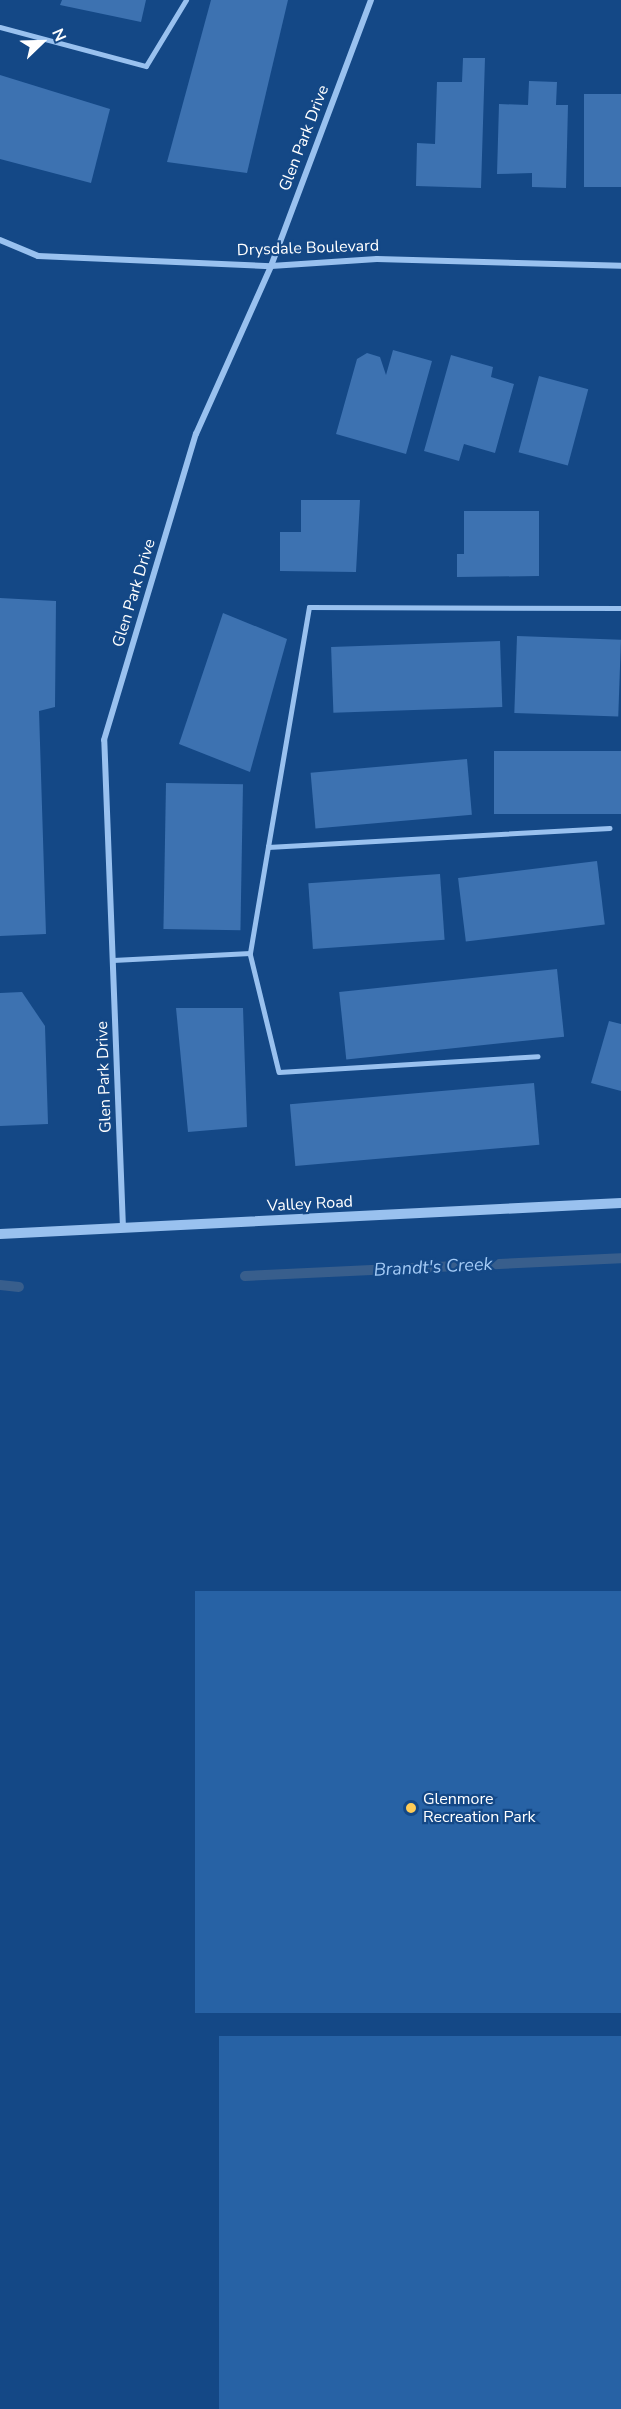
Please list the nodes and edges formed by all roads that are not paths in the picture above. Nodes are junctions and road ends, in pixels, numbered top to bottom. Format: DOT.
graph roads {
  1 [pos="186,0"];
  2 [pos="371,0"];
  3 [pos="0,27"];
  4 [pos="0,240"];
  5 [pos="271,266"];
  6 [pos="621,266"];
  7 [pos="621,608"];
  8 [pos="609,828"];
  9 [pos="268,847"];
  10 [pos="250,954"];
  11 [pos="112,960"];
  12 [pos="538,1056"];
  13 [pos="621,1203"];
  14 [pos="123,1228"];
  15 [pos="0,1234"];
  1 -- 3 [label="lane"];
  2 -- 5 [label="street, Glen Park Drive"];
  4 -- 5 [label="street, Drysdale Boulevard"];
  5 -- 6 [label="street, Drysdale Boulevard"];
  5 -- 11 [label="street, Glen Park Drive"];
  7 -- 9 [label="lane"];
  8 -- 9 [label="lane"];
  9 -- 10 [label="lane"];
  10 -- 11 [label="lane"];
  10 -- 12 [label="lane"];
  11 -- 14 [label="street, Glen Park Drive"];
  13 -- 14 [label="street, Valley Road"];
  14 -- 15 [label="street, Valley Road"];
}
